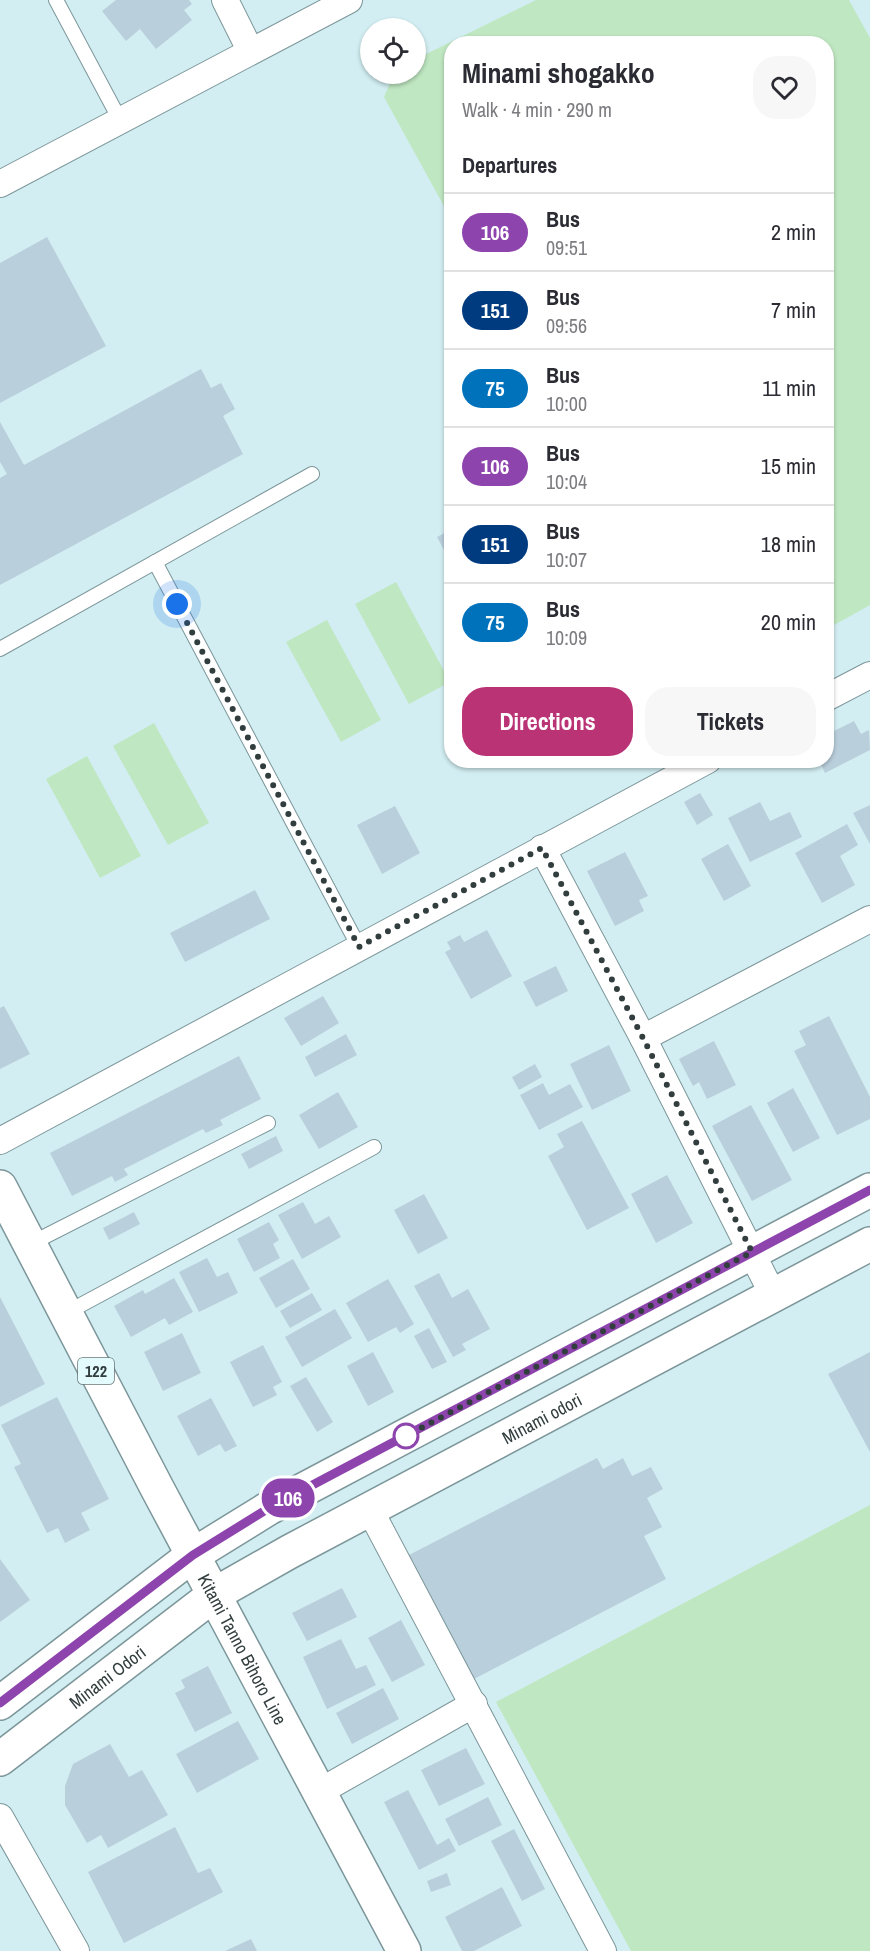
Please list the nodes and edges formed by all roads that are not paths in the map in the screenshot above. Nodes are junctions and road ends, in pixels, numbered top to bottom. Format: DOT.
graph roads {
  1 [pos="56,0"];
  2 [pos="225,0"];
  3 [pos="335,3"];
  4 [pos="250,51"];
  5 [pos="120,120"];
  6 [pos="0,184"];
  7 [pos="312,474"];
  8 [pos="155,562"];
  9 [pos="0,649"];
  10 [pos="870,675"];
  11 [pos="834,694"];
  12 [pos="693,768"];
  13 [pos="542,848"];
  14 [pos="870,919"];
  15 [pos="359,947"];
  16 [pos="643,1038"];
  17 [pos="268,1123"];
  18 [pos="0,1141"];
  19 [pos="374,1147"];
  20 [pos="0,1187"];
  21 [pos="870,1190"];
  22 [pos="30,1244"];
  23 [pos="870,1244"];
  24 [pos="752,1252"];
  25 [pos="773,1295"];
  26 [pos="66,1313"];
  27 [pos="370,1510"];
  28 [pos="193,1555"];
  29 [pos="215,1594"];
  30 [pos="0,1703"];
  31 [pos="474,1704"];
  32 [pos="0,1759"];
  33 [pos="319,1792"];
  34 [pos="0,1817"];
  35 [pos="76,1951"];
  36 [pos="404,1951"];
  37 [pos="603,1951"];
  1 -- 5 [label="lane"];
  2 -- 4 [label="street"];
  3 -- 4 [label="street"];
  4 -- 5 [label="street"];
  5 -- 6 [label="street"];
  7 -- 8 [label="lane"];
  8 -- 9 [label="lane"];
  8 -- 15 [label="lane"];
  10 -- 11 [label="street"];
  12 -- 13 [label="street"];
  13 -- 15 [label="street"];
  13 -- 16 [label="street"];
  14 -- 16 [label="street"];
  15 -- 18 [label="street"];
  16 -- 24 [label="street"];
  17 -- 22 [label="lane"];
  19 -- 26 [label="lane"];
  20 -- 22 [label="street, Kitami Tanno Bihoro Line / 122"];
  21 -- 24 [label="street"];
  22 -- 26 [label="street, Kitami Tanno Bihoro Line / 122"];
  23 -- 25 [label="street, Minami odori"];
  24 -- 25 [label="street"];
  24 -- 28 [label="street"];
  25 -- 27 [label="street, Minami odori"];
  26 -- 28 [label="street, Kitami Tanno Bihoro Line / 122"];
  27 -- 29 [label="street, Minami odori"];
  27 -- 31 [label="street"];
  28 -- 29 [label="street, Kitami Tanno Bihoro Line / 122"];
  28 -- 30 [label="street"];
  29 -- 32 [label="street, Minami Odori"];
  29 -- 33 [label="street, Kitami Tanno Bihoro Line / 122"];
  31 -- 33 [label="street"];
  31 -- 37 [label="street"];
  33 -- 36 [label="street, Kitami Tanno Bihoro Line / 122"];
  34 -- 35 [label="street"];
}
